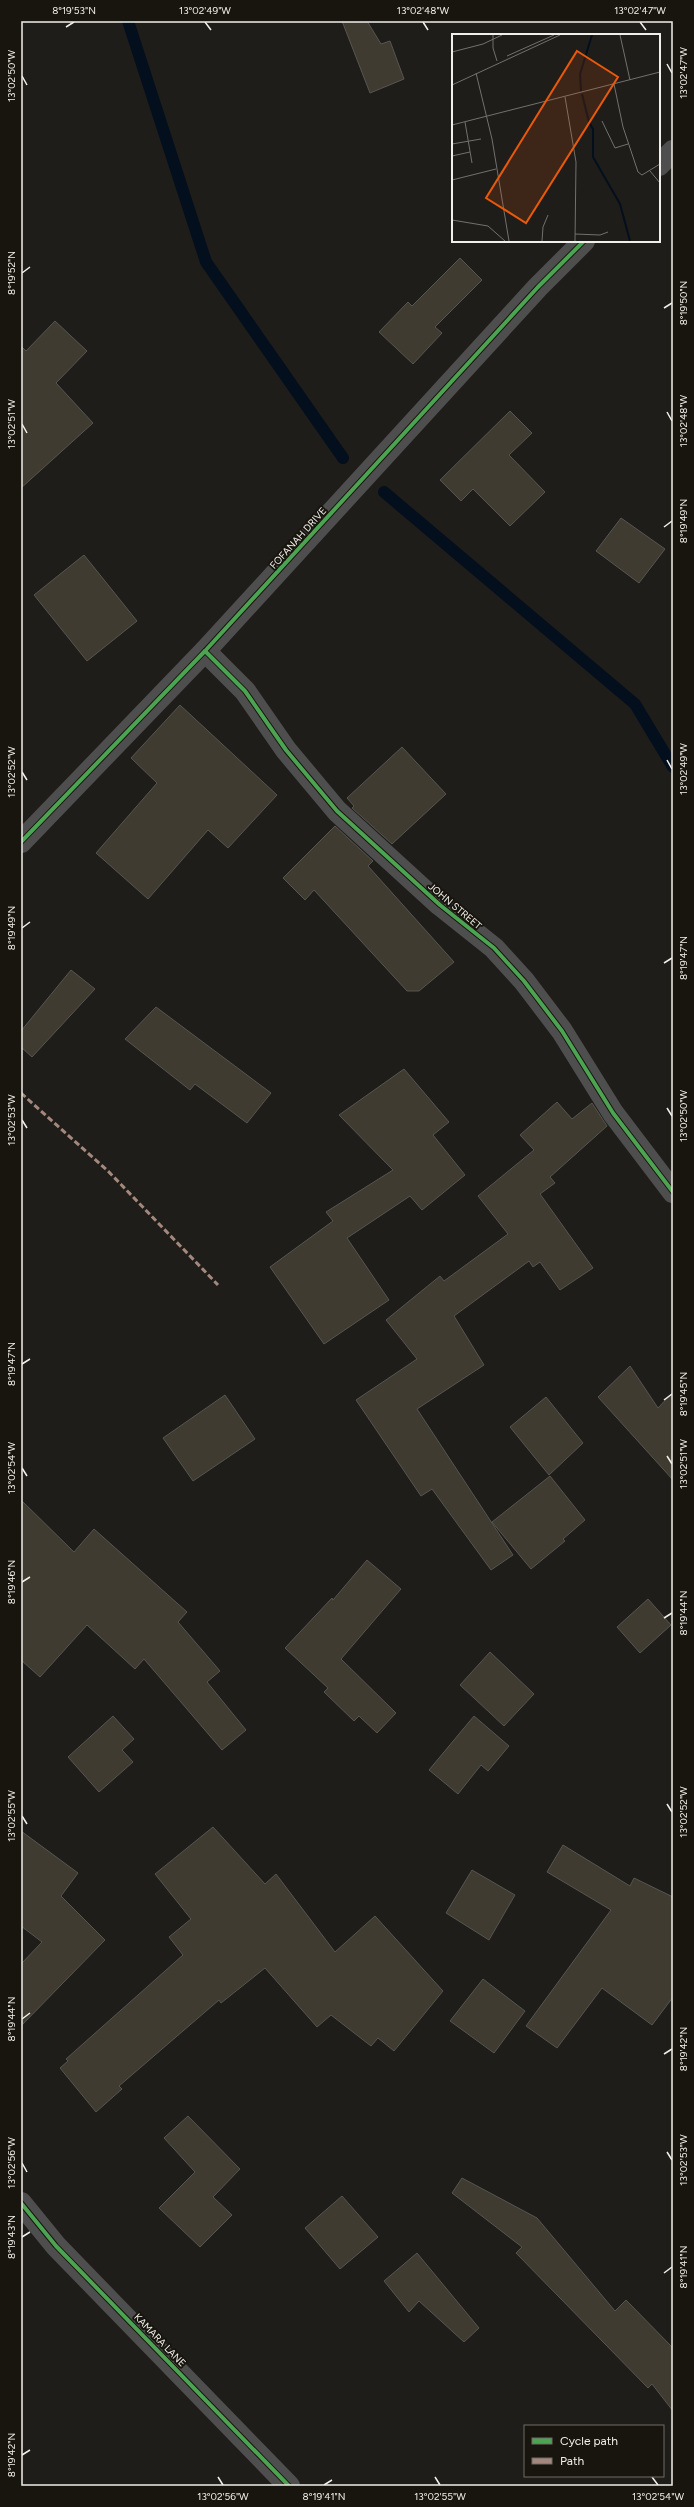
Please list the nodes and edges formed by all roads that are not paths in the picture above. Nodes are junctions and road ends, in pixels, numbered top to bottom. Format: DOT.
graph roads {
  1 [pos="673,151"];
  2 [pos="660,164"];
  3 [pos="583,242"];
  4 [pos="205,651"];
  5 [pos="21,842"];
  6 [pos="673,1192"];
  7 [pos="21,2203"];
  8 [pos="289,2486"];
  1 -- 2 [label="street"];
  3 -- 4 [label="street, FOFANAH DRIVE"];
  4 -- 5 [label="street, FOFANAH DRIVE"];
  4 -- 6 [label="street, JOHN STREET"];
  7 -- 8 [label="street, KAMARA LANE"];
}
